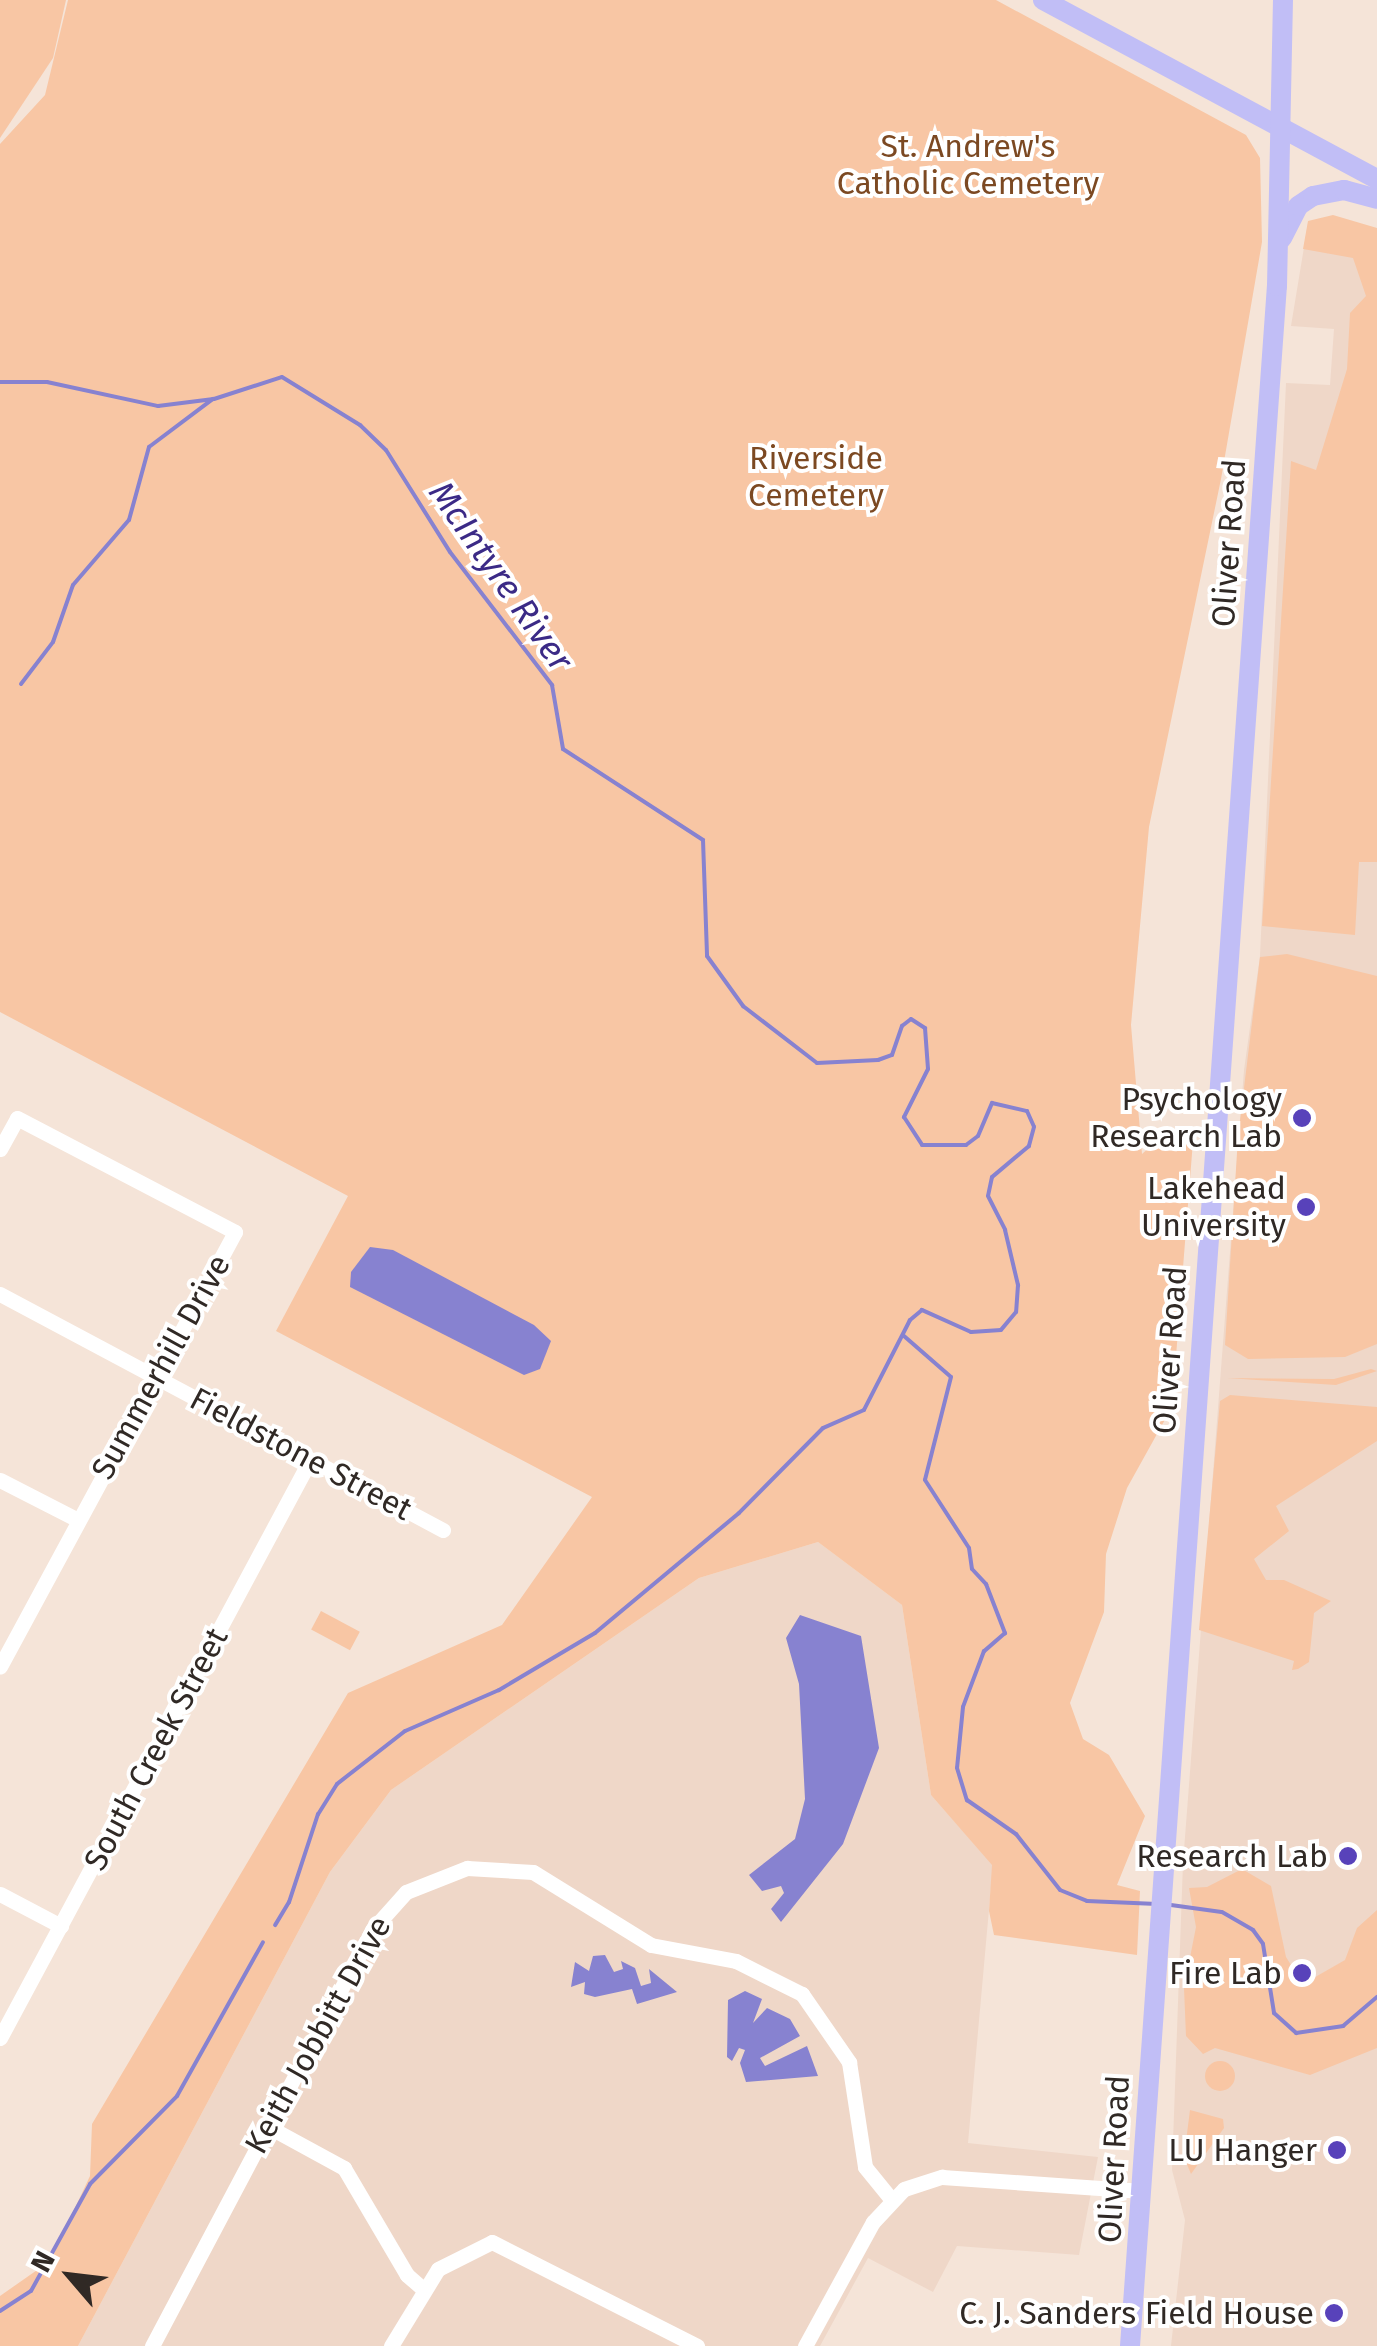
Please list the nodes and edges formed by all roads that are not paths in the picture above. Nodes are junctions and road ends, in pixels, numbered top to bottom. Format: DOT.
graph roads {
  1 [pos="1043,0"];
  2 [pos="1283,0"];
  3 [pos="1280,125"];
  4 [pos="1377,179"];
  5 [pos="1377,200"];
  6 [pos="1279,244"];
  7 [pos="0,1149"];
  8 [pos="0,1294"];
  9 [pos="155,1375"];
  10 [pos="310,1460"];
  11 [pos="0,1480"];
  12 [pos="78,1520"];
  13 [pos="443,1530"];
  14 [pos="0,1666"];
  15 [pos="0,1894"];
  16 [pos="61,1926"];
  17 [pos="0,2038"];
  18 [pos="267,2126"];
  19 [pos="1143,2192"];
  20 [pos="891,2199"];
  21 [pos="422,2288"];
  22 [pos="152,2346"];
  23 [pos="391,2346"];
  24 [pos="696,2346"];
  25 [pos="805,2346"];
  26 [pos="1130,2346"];
  1 -- 3 [label="main road"];
  2 -- 3 [label="main road, Oliver Road"];
  3 -- 4 [label="main road"];
  3 -- 6 [label="main road, Oliver Road"];
  5 -- 6 [label="main road"];
  6 -- 19 [label="main road, Oliver Road"];
  7 -- 9 [label="street, Summerhill Drive"];
  8 -- 9 [label="street, Fieldstone Street"];
  9 -- 10 [label="street, Fieldstone Street"];
  9 -- 12 [label="street, Summerhill Drive"];
  10 -- 13 [label="street, Fieldstone Street"];
  10 -- 16 [label="street, South Creek Street"];
  11 -- 12 [label="street"];
  12 -- 14 [label="street, Summerhill Drive"];
  15 -- 16 [label="street"];
  16 -- 17 [label="street, South Creek Street"];
  18 -- 20 [label="street, Keith Jobbitt Drive"];
  18 -- 21 [label="street"];
  18 -- 22 [label="street, Keith Jobbitt Drive"];
  19 -- 20 [label="street"];
  19 -- 26 [label="main road, Oliver Road"];
  20 -- 25 [label="street"];
  21 -- 23 [label="street"];
  21 -- 24 [label="street"];
}
